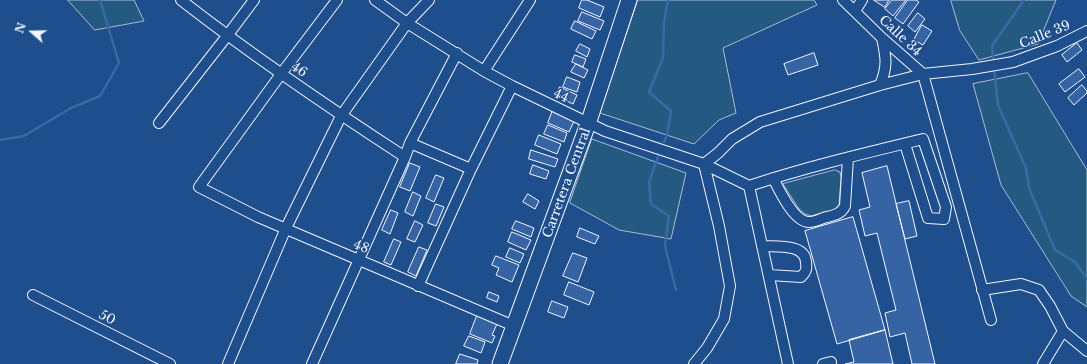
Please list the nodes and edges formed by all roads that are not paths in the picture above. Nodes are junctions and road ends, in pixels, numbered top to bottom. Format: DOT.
graph roads {
  1 [pos="181,0"];
  2 [pos="254,0"];
  3 [pos="337,0"];
  4 [pos="375,0"];
  5 [pos="429,0"];
  6 [pos="530,0"];
  7 [pos="629,0"];
  8 [pos="843,0"];
  9 [pos="862,0"];
  10 [pos="855,11"];
  11 [pos="407,23"];
  12 [pos="1087,32"];
  13 [pos="227,36"];
  14 [pos="882,38"];
  15 [pos="457,53"];
  16 [pos="484,71"];
  17 [pos="281,74"];
  18 [pos="923,74"];
  19 [pos="880,85"];
  20 [pos="512,86"];
  21 [pos="342,116"];
  22 [pos="159,123"];
  23 [pos="588,124"];
  24 [pos="410,143"];
  25 [pos="905,144"];
  26 [pos="405,157"];
  27 [pos="848,158"];
  28 [pos="704,164"];
  29 [pos="470,169"];
  30 [pos="773,178"];
  31 [pos="749,186"];
  32 [pos="286,228"];
  33 [pos="762,246"];
  34 [pos="358,260"];
  35 [pos="769,275"];
  36 [pos="418,286"];
  37 [pos="982,290"];
  38 [pos="33,295"];
  39 [pos="991,320"];
  40 [pos="514,326"];
  41 [pos="1063,331"];
  42 [pos="1087,351"];
  43 [pos="170,364"];
  44 [pos="228,364"];
  45 [pos="312,364"];
  46 [pos="500,364"];
  47 [pos="694,364"];
  48 [pos="788,364"];
  49 [pos="1043,364"];
  1 -- 13 [label="street, 46"];
  2 -- 13 [label="street"];
  3 -- 17 [label="street"];
  4 -- 11 [label="street, 44"];
  5 -- 11 [label="street"];
  6 -- 16 [label="street"];
  7 -- 23 [label="highway, Carretera Central"];
  8 -- 10 [label="street, Calle 34"];
  9 -- 10 [label="street"];
  10 -- 14 [label="street, Calle 34"];
  11 -- 15 [label="street, 44"];
  11 -- 21 [label="street"];
  12 -- 18 [label="street, Calle 39"];
  13 -- 17 [label="street, 46"];
  13 -- 22 [label="street"];
  14 -- 18 [label="street, Calle 34"];
  14 -- 19 [label="street"];
  15 -- 16 [label="street, 44"];
  15 -- 24 [label="street"];
  16 -- 20 [label="street, 44"];
  17 -- 21 [label="street, 46"];
  17 -- 32 [label="street, 48"];
  18 -- 19 [label="street, Calle 39"];
  18 -- 37 [label="street"];
  19 -- 28 [label="street, Calle 39"];
  20 -- 23 [label="street, 44"];
  20 -- 29 [label="street"];
  21 -- 26 [label="street, 46"];
  21 -- 32 [label="street"];
  23 -- 28 [label="street, 44"];
  23 -- 40 [label="highway, Carretera Central"];
  24 -- 26 [label="street"];
  24 -- 29 [label="street"];
  25 -- 25 [label="street"];
  25 -- 27 [label="street"];
  26 -- 34 [label="street"];
  27 -- 30 [label="street"];
  27 -- 30 [label="street"];
  28 -- 31 [label="street, 44"];
  28 -- 47 [label="street"];
  29 -- 36 [label="street"];
  30 -- 31 [label="street"];
  31 -- 33 [label="street"];
  32 -- 34 [label="street, 48"];
  32 -- 44 [label="street"];
  33 -- 35 [label="street"];
  33 -- 35 [label="street"];
  34 -- 36 [label="street, 48"];
  34 -- 45 [label="street"];
  35 -- 48 [label="street"];
  36 -- 40 [label="street, 48"];
  37 -- 39 [label="street"];
  37 -- 41 [label="street"];
  38 -- 43 [label="street, 50"];
  40 -- 46 [label="highway, Carretera Central"];
  41 -- 42 [label="street"];
  41 -- 49 [label="street"];
}
